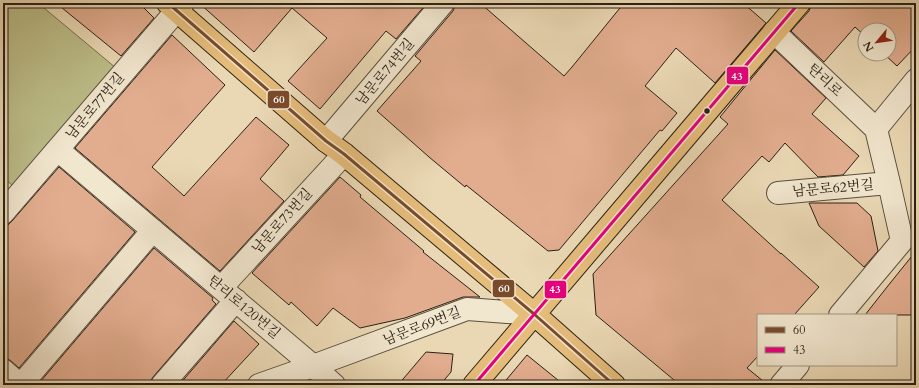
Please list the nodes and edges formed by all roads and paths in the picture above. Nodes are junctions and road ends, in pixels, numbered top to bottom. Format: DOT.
graph roads {
  1 [pos="443,3"];
  2 [pos="799,3"];
  3 [pos="176,5"];
  4 [pos="774,32"];
  5 [pos="916,80"];
  6 [pos="876,128"];
  7 [pos="326,141"];
  8 [pos="58,150"];
  9 [pos="344,154"];
  10 [pos="889,183"];
  11 [pos="778,193"];
  12 [pos="6,203"];
  13 [pos="153,230"];
  14 [pos="228,294"];
  15 [pos="534,314"];
  16 [pos="841,314"];
  17 [pos="314,366"];
  18 [pos="797,366"];
  19 [pos="3,370"];
  20 [pos="20,385"];
  21 [pos="162,385"];
  22 [pos="259,385"];
  23 [pos="297,385"];
  24 [pos="334,385"];
  25 [pos="474,385"];
  26 [pos="614,385"];
  27 [pos="781,385"];
  1 -- 7 [label="street, 남문로74번길"];
  2 -- 4 [label="main road"];
  3 -- 7 [label="main road"];
  3 -- 8 [label="street, 남문로77번길"];
  4 -- 6 [label="street, 탄리로"];
  4 -- 15 [label="main road"];
  5 -- 6 [label="street"];
  6 -- 10 [label="street, 남문로62번길"];
  7 -- 9 [label="main road"];
  8 -- 12 [label="street, 남문로77번길"];
  8 -- 13 [label="street, 탄리로120번길"];
  9 -- 14 [label="street, 남문로73번길"];
  9 -- 15 [label="main road"];
  10 -- 11 [label="street, 남문로62번길"];
  10 -- 16 [label="street, 남문로62번길"];
  13 -- 14 [label="street, 탄리로120번길"];
  13 -- 20 [label="street"];
  14 -- 17 [label="street, 탄리로120번길"];
  14 -- 21 [label="street, 남문로73번길"];
  15 -- 17 [label="street, 남문로69번길"];
  15 -- 25 [label="main road"];
  15 -- 26 [label="main road"];
  17 -- 22 [label="street, 남문로69번길"];
  17 -- 23 [label="street, 남문로69번길"];
  17 -- 24 [label="street, 탄리로120번길"];
  18 -- 27 [label="street"];
  19 -- 20 [label="street"];
}
